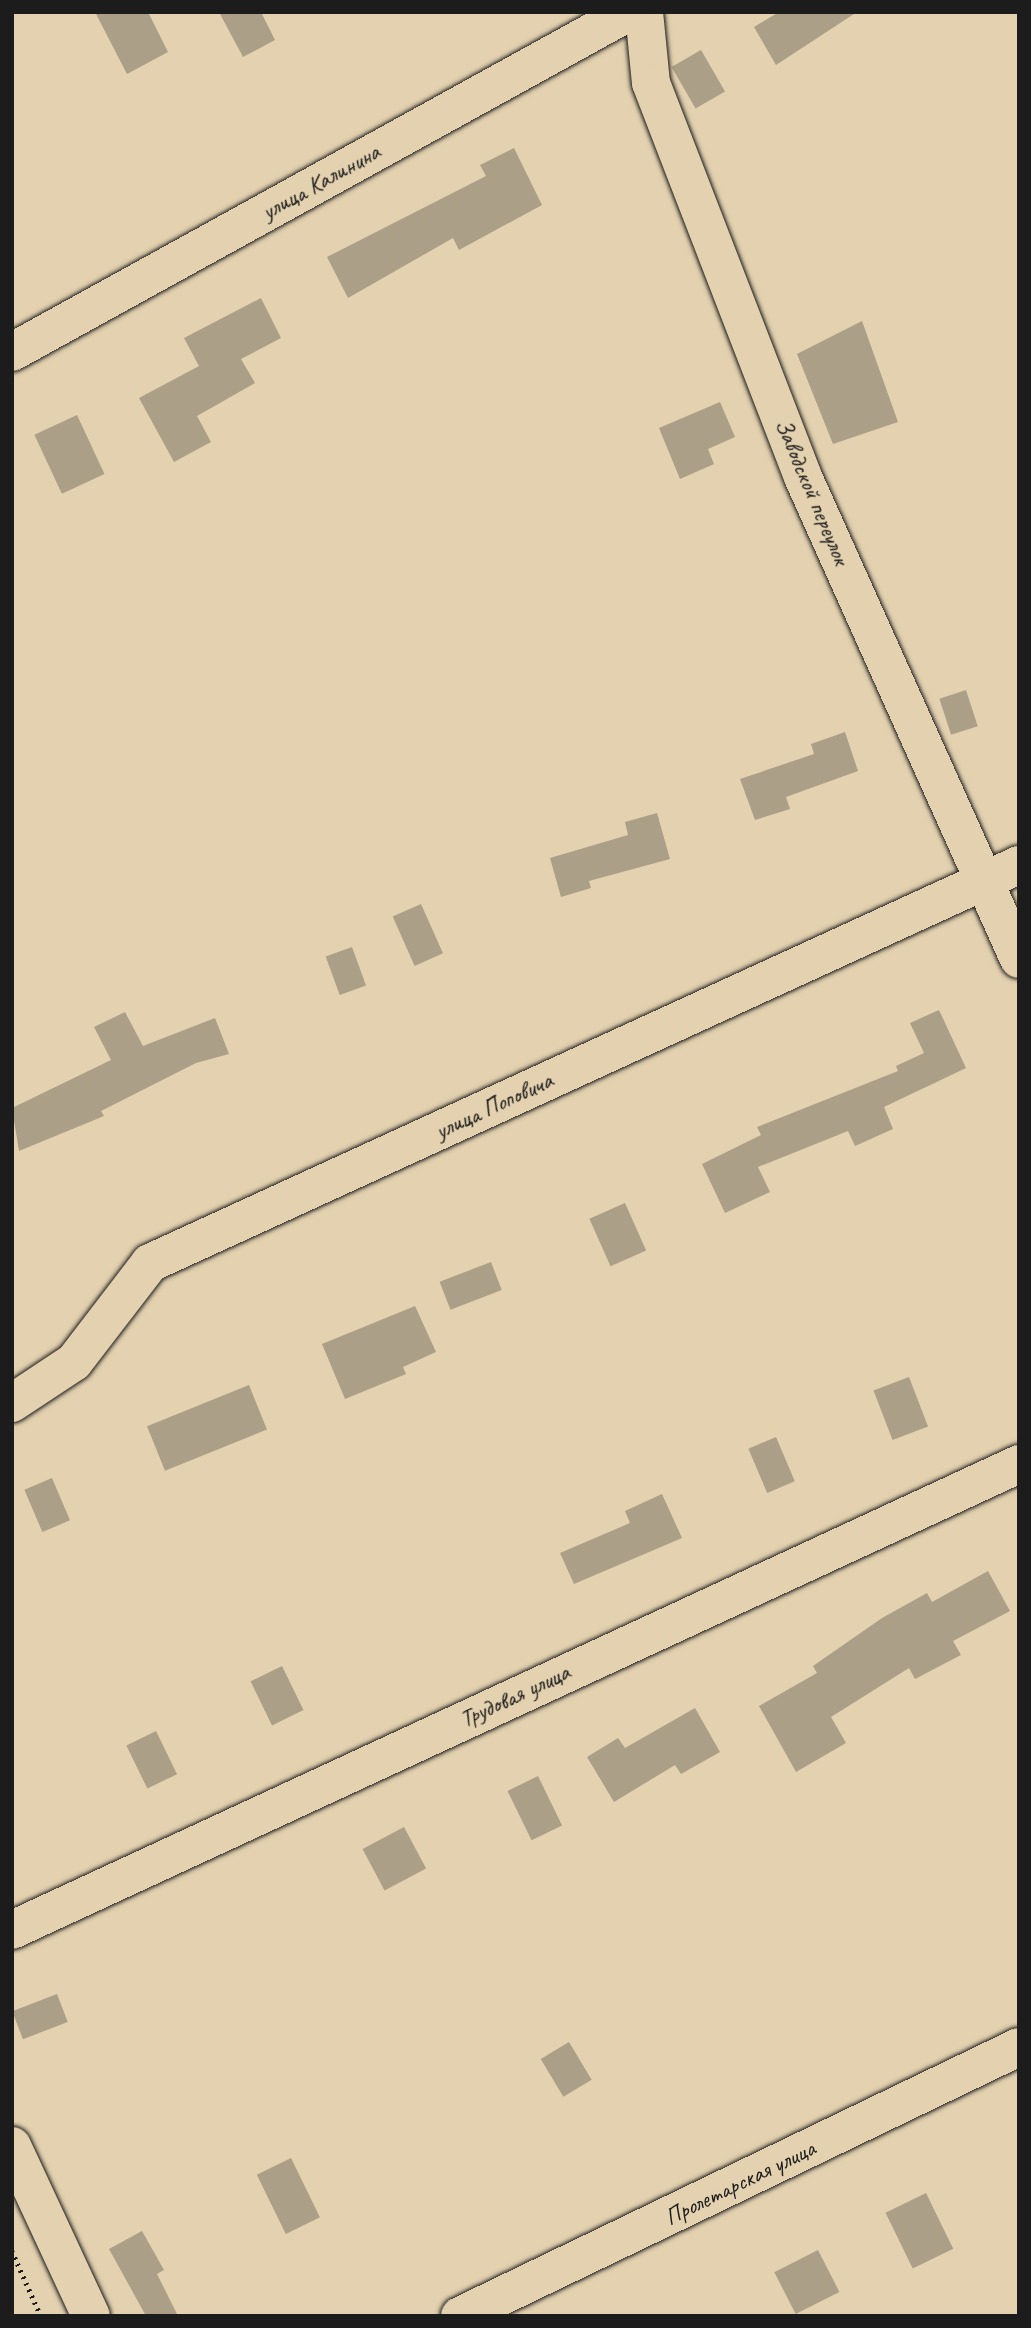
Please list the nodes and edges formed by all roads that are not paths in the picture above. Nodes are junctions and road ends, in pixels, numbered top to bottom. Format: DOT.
graph roads {
  1 [pos="629,12"];
  2 [pos="644,12"];
  3 [pos="12,352"];
  4 [pos="1019,865"];
  5 [pos="982,883"];
  6 [pos="1019,959"];
  7 [pos="12,1403"];
  8 [pos="1019,1464"];
  9 [pos="12,1930"];
  10 [pos="1019,2047"];
  11 [pos="12,2146"];
  12 [pos="91,2316"];
  13 [pos="460,2316"];
  1 -- 3 [label="street, улица Калинина"];
  2 -- 5 [label="street, Заводской переулок"];
  4 -- 5 [label="street, улица Поповича"];
  5 -- 6 [label="street, Заводской переулок"];
  5 -- 7 [label="street, улица Поповича"];
  8 -- 9 [label="street, Трудовая улица"];
  10 -- 13 [label="street, Пролетарская улица"];
  11 -- 12 [label="street"];
}
